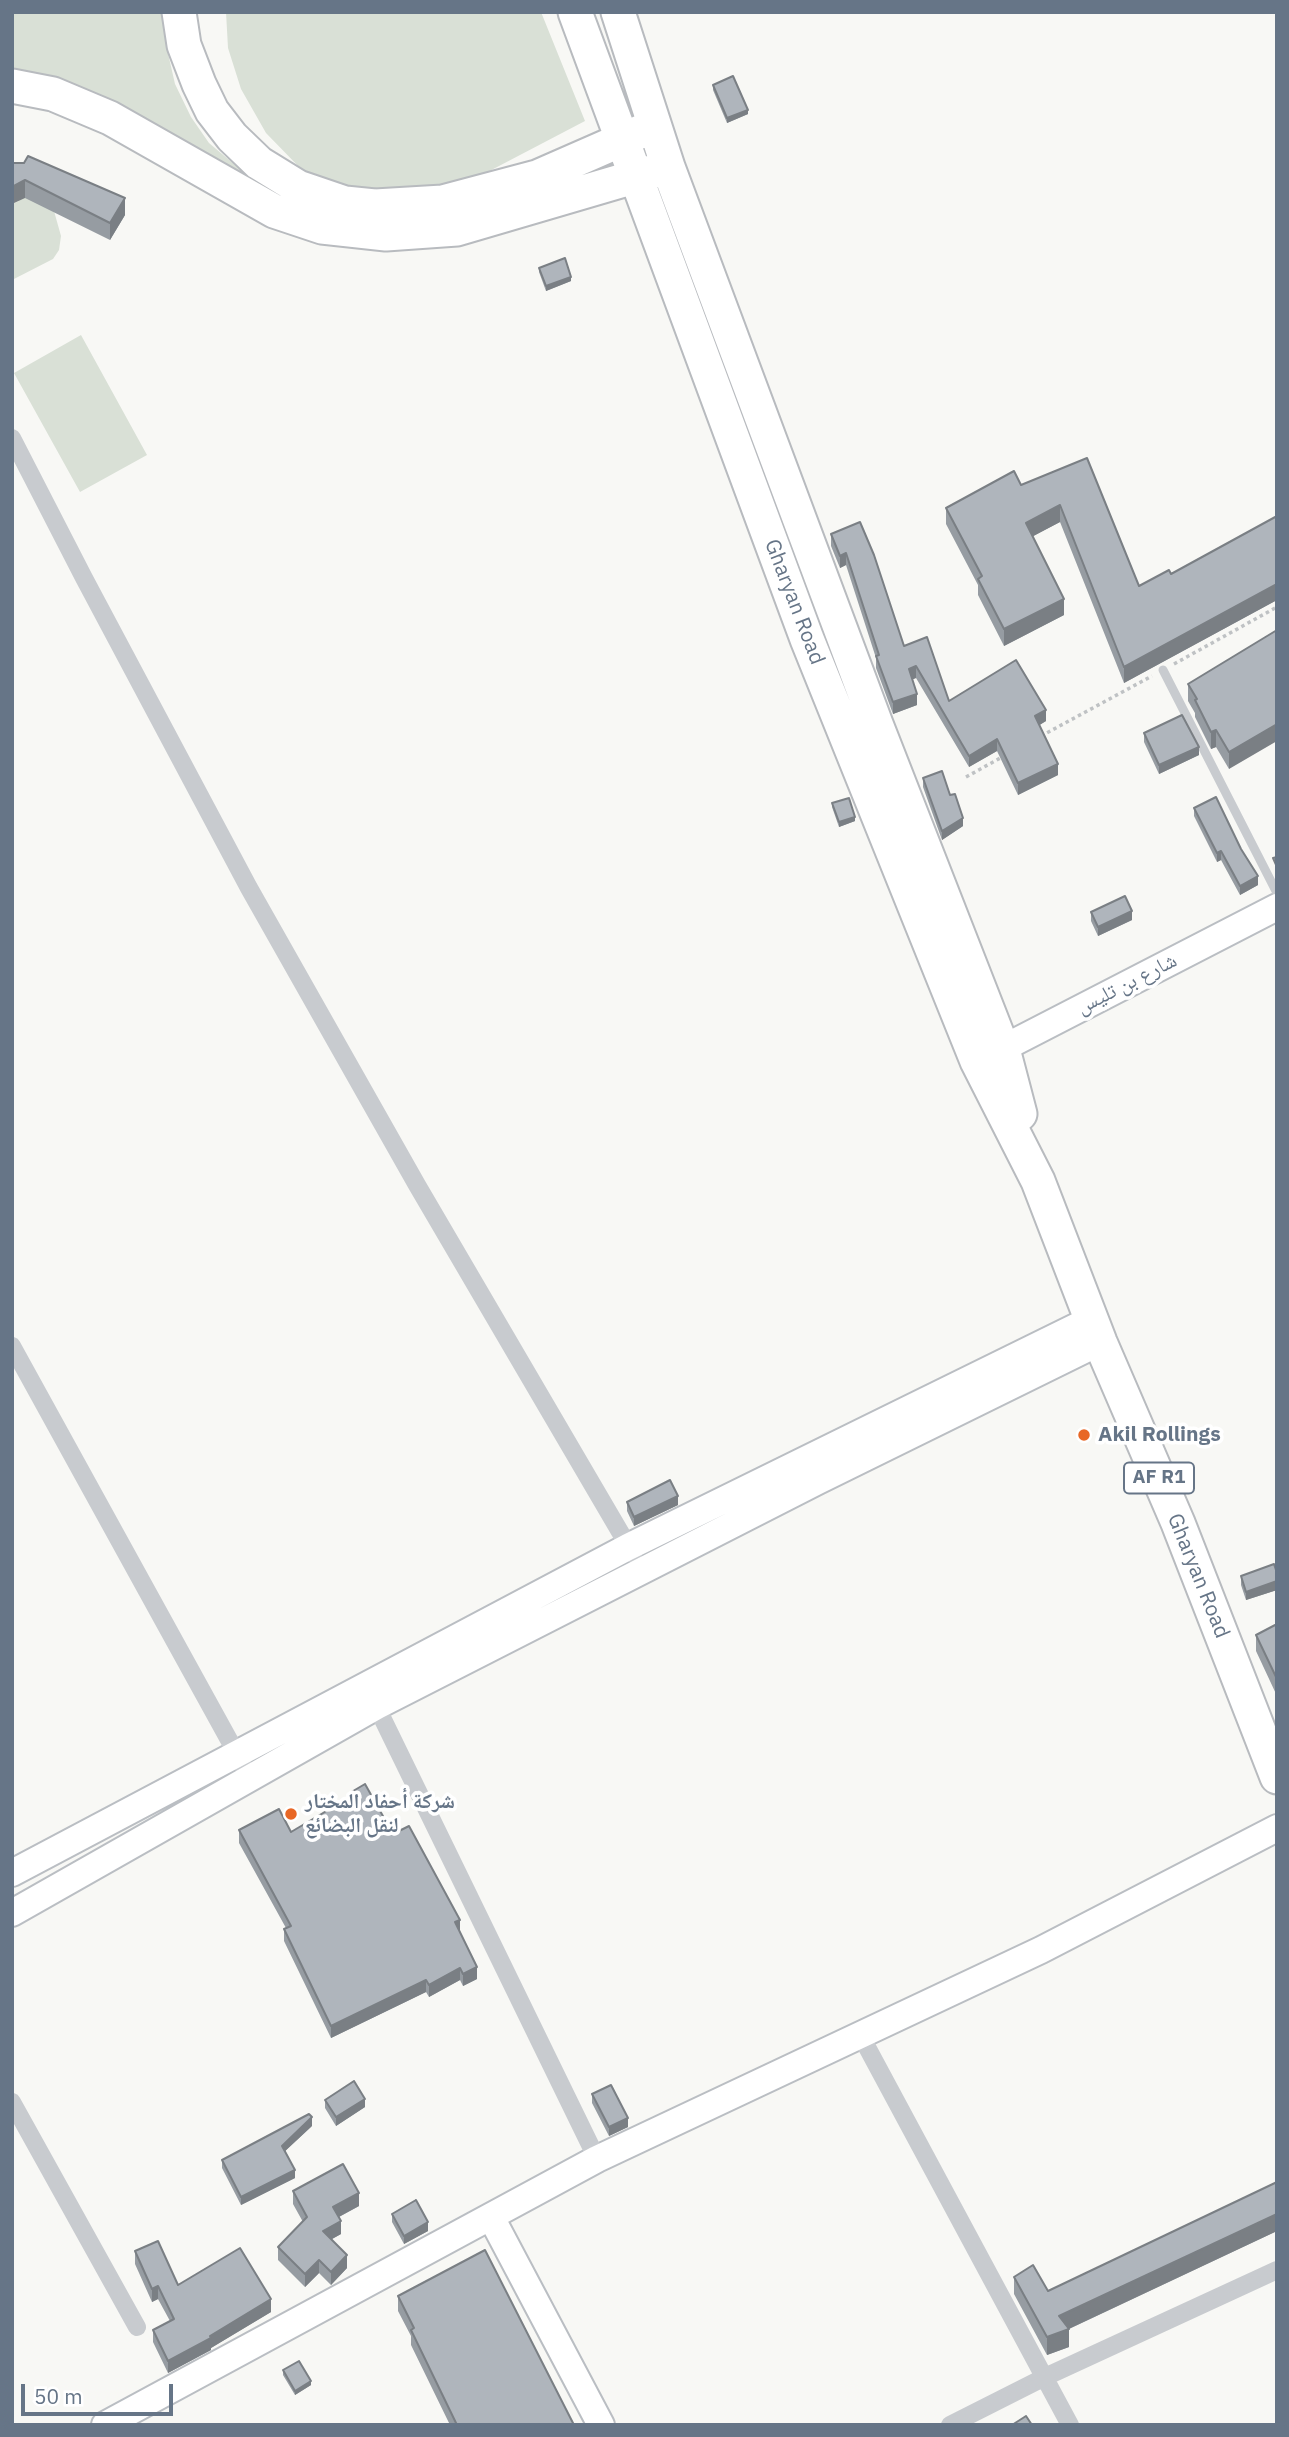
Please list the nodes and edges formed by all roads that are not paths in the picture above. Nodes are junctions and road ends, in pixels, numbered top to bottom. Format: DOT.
graph roads {
  1 [pos="180,12"];
  2 [pos="575,12"];
  3 [pos="619,13"];
  4 [pos="12,86"];
  5 [pos="654,127"];
  6 [pos="621,139"];
  7 [pos="668,167"];
  8 [pos="636,177"];
  9 [pos="12,438"];
  10 [pos="1163,670"];
  11 [pos="1277,894"];
  12 [pos="1277,906"];
  13 [pos="990,1055"];
  14 [pos="1096,1331"];
  15 [pos="12,1346"];
  16 [pos="628,1547"];
  17 [pos="644,1570"];
  18 [pos="371,1695"];
  19 [pos="235,1754"];
  20 [pos="1277,1777"];
  21 [pos="250,1778"];
  22 [pos="1277,1828"];
  23 [pos="12,1873"];
  24 [pos="12,1913"];
  25 [pos="861,2036"];
  26 [pos="12,2102"];
  27 [pos="597,2159"];
  28 [pos="491,2217"];
  29 [pos="1277,2270"];
  30 [pos="137,2327"];
  31 [pos="1045,2377"];
  32 [pos="104,2425"];
  33 [pos="601,2425"];
  34 [pos="950,2425"];
  35 [pos="1070,2425"];
  1 -- 6 [label="highway"];
  2 -- 6 [label="highway, Gharyan Road"];
  3 -- 5 [label="highway, Gharyan Road"];
  4 -- 8 [label="highway"];
  5 -- 6 [label="highway"];
  5 -- 7 [label="highway, Gharyan Road"];
  6 -- 8 [label="highway, Gharyan Road"];
  7 -- 8 [label="highway"];
  7 -- 13 [label="highway, Gharyan Road"];
  8 -- 13 [label="highway, Gharyan Road"];
  9 -- 16 [label="street"];
  10 -- 11 [label="lane"];
  12 -- 13 [label="street, شارع بن تليس"];
  13 -- 14 [label="highway, Gharyan Road / AF R1"];
  14 -- 16 [label="street"];
  14 -- 17 [label="street"];
  14 -- 20 [label="highway, Gharyan Road / AF R1"];
  15 -- 19 [label="street"];
  16 -- 17 [label="street"];
  16 -- 18 [label="street"];
  17 -- 18 [label="street"];
  18 -- 19 [label="street"];
  18 -- 21 [label="street"];
  18 -- 27 [label="street"];
  19 -- 21 [label="street"];
  19 -- 23 [label="street"];
  21 -- 24 [label="street"];
  22 -- 25 [label="street"];
  25 -- 27 [label="street"];
  25 -- 31 [label="street"];
  26 -- 30 [label="street"];
  27 -- 28 [label="street"];
  28 -- 32 [label="street"];
  28 -- 33 [label="street"];
  29 -- 31 [label="street"];
  31 -- 34 [label="street"];
  31 -- 35 [label="street"];
}
